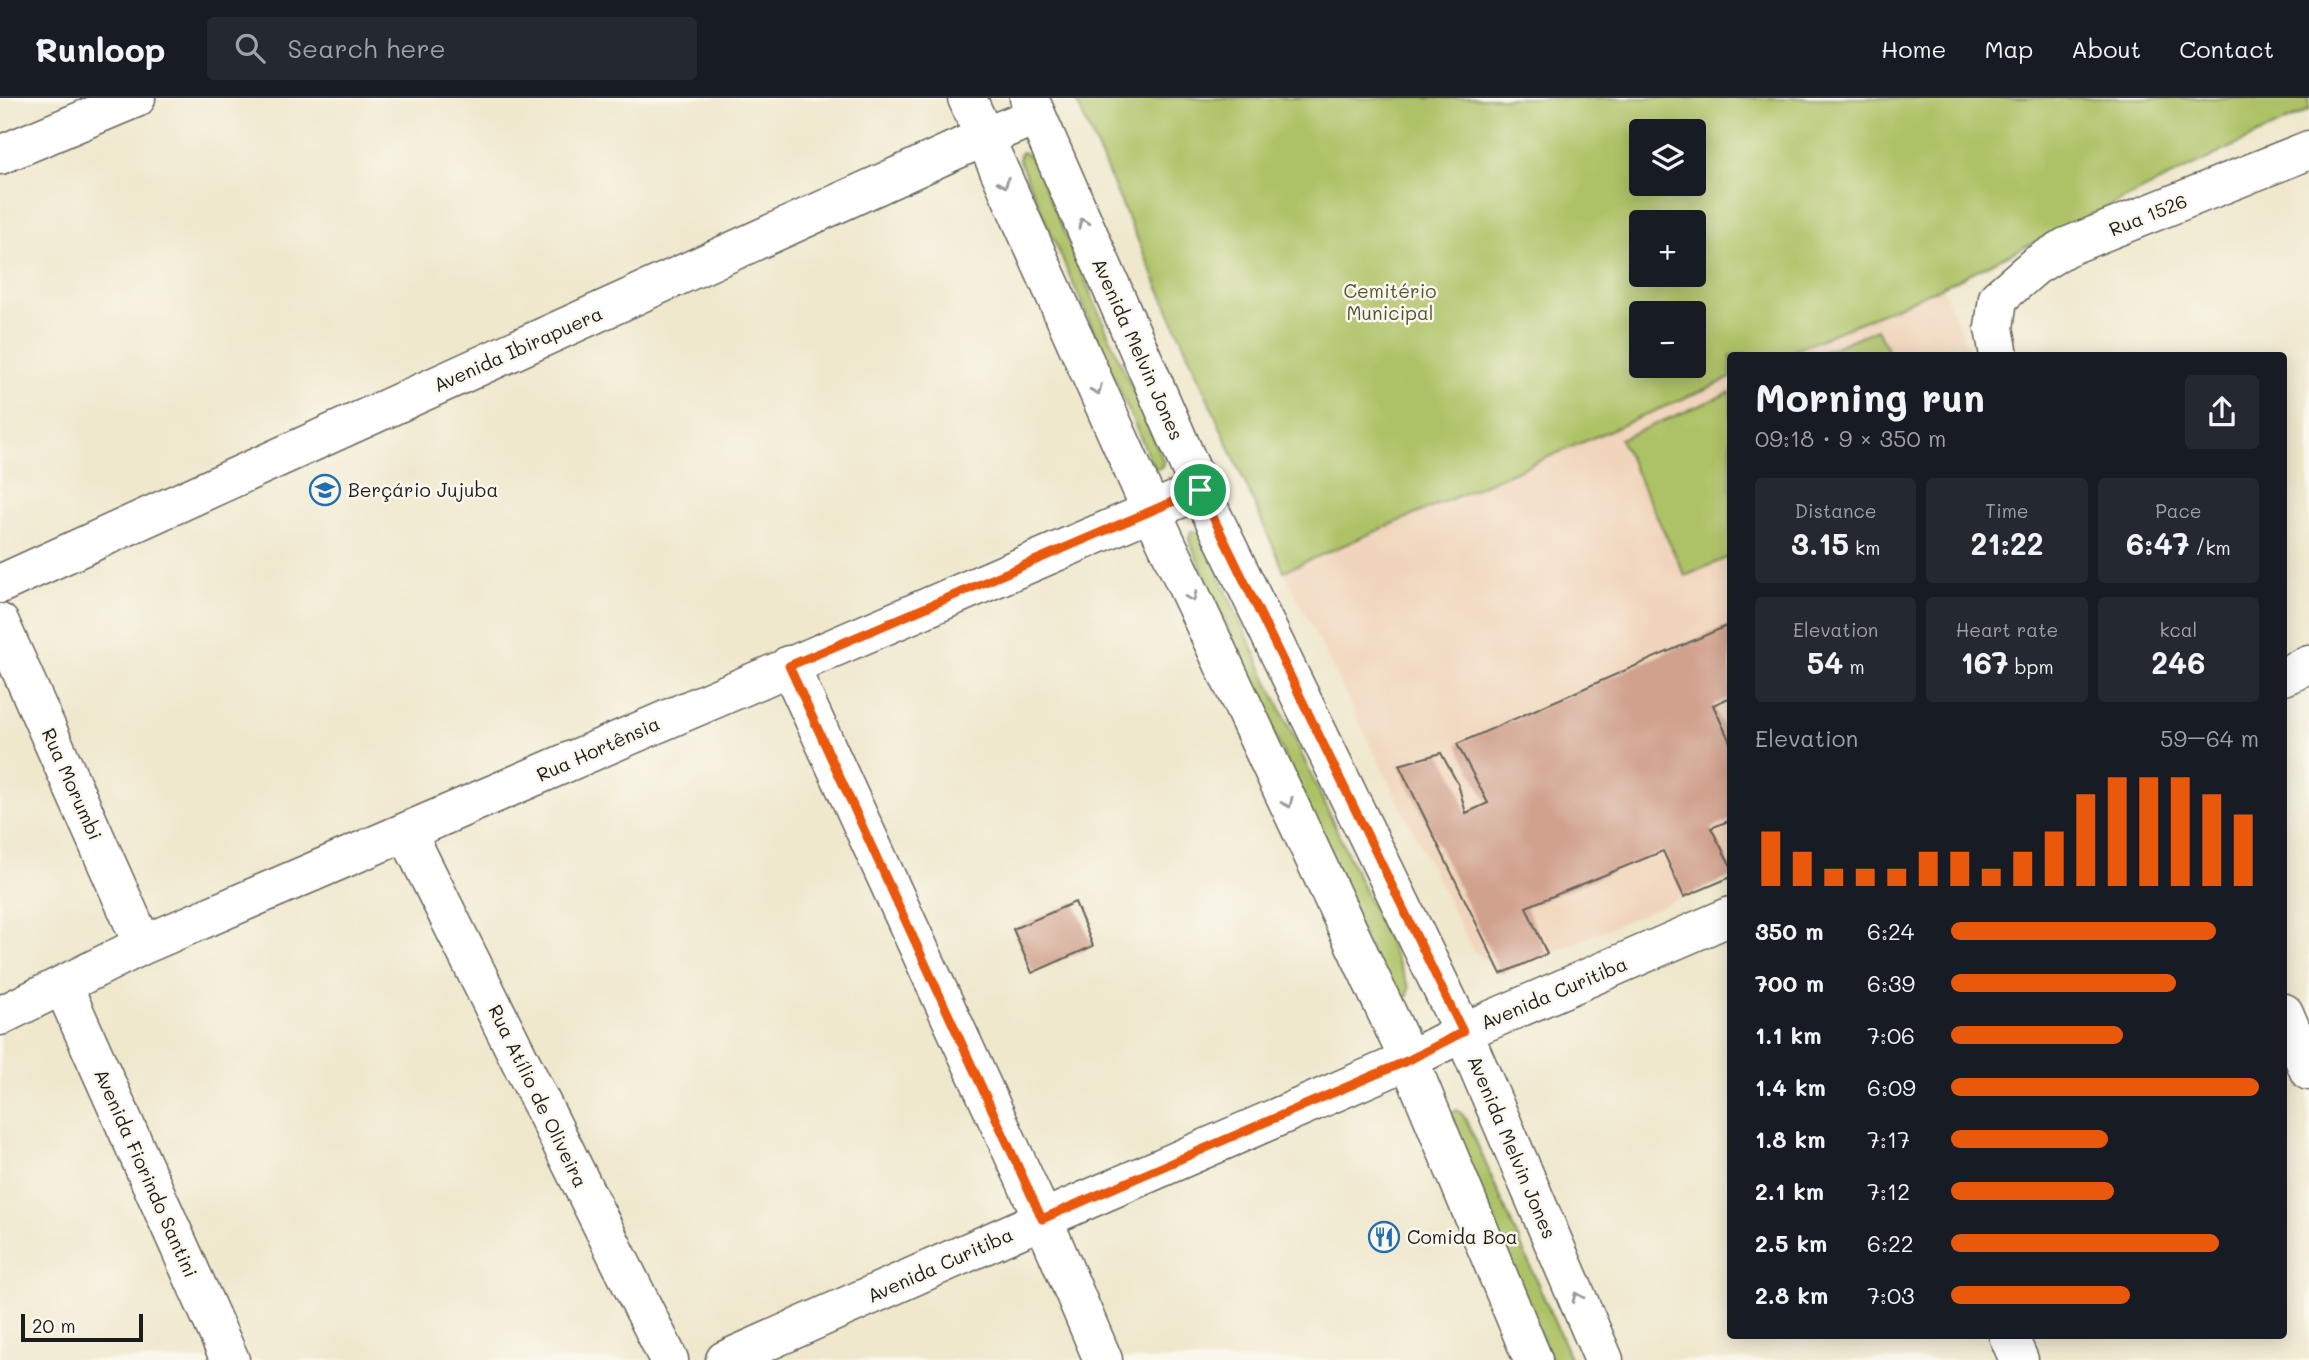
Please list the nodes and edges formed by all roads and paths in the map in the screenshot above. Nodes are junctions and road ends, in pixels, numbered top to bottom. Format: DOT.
graph roads {
  1 [pos="136,98"];
  2 [pos="967,98"];
  3 [pos="1032,107"];
  4 [pos="984,137"];
  5 [pos="2309,150"];
  6 [pos="0,155"];
  7 [pos="1998,352"];
  8 [pos="1200,490"];
  9 [pos="1152,512"];
  10 [pos="0,584"];
  11 [pos="0,623"];
  12 [pos="2309,665"];
  13 [pos="789,666"];
  14 [pos="2287,675"];
  15 [pos="407,833"];
  16 [pos="1727,918"];
  17 [pos="144,945"];
  18 [pos="63,986"];
  19 [pos="0,1016"];
  20 [pos="2287,1020"];
  21 [pos="1463,1032"];
  22 [pos="1409,1060"];
  23 [pos="2309,1071"];
  24 [pos="1042,1219"];
  25 [pos="2010,1339"];
  26 [pos="230,1360"];
  27 [pos="669,1360"];
  28 [pos="725,1360"];
  29 [pos="1103,1360"];
  30 [pos="1534,1360"];
  31 [pos="1604,1360"];
  32 [pos="2019,1360"];
  1 -- 6 [label="street"];
  2 -- 4 [label="street"];
  3 -- 4 [label="street, Avenida Ibirapuera"];
  8 -- 3 [label="street, Avenida Melvin Jones, one-way"];
  4 -- 9 [label="street, one-way"];
  4 -- 10 [label="street, Avenida Ibirapuera"];
  5 -- 7 [label="street, Rua 1526"];
  8 -- 9 [label="street, Rua Hortênsia"];
  8 -- 21 [label="street, Avenida Melvin Jones"];
  9 -- 13 [label="street, Rua Hortênsia"];
  9 -- 22 [label="street, one-way"];
  11 -- 17 [label="street, Rua Morumbi"];
  12 -- 14 [label="street"];
  13 -- 15 [label="street, Rua Hortênsia"];
  13 -- 24 [label="street"];
  15 -- 17 [label="street, Rua Hortênsia"];
  15 -- 27 [label="street, Rua Atílio de Oliveira"];
  16 -- 21 [label="street, Avenida Curitiba"];
  17 -- 18 [label="street, Rua Hortênsia"];
  18 -- 19 [label="street, Rua Hortênsia"];
  18 -- 26 [label="street, Avenida Fiorindo Santini"];
  20 -- 23 [label="street"];
  21 -- 22 [label="street, Avenida Curitiba"];
  31 -- 21 [label="street, Avenida Melvin Jones, one-way"];
  22 -- 24 [label="street, Avenida Curitiba"];
  22 -- 30 [label="street"];
  24 -- 28 [label="street, Avenida Curitiba"];
  24 -- 29 [label="street"];
  25 -- 32 [label="street"];
}
